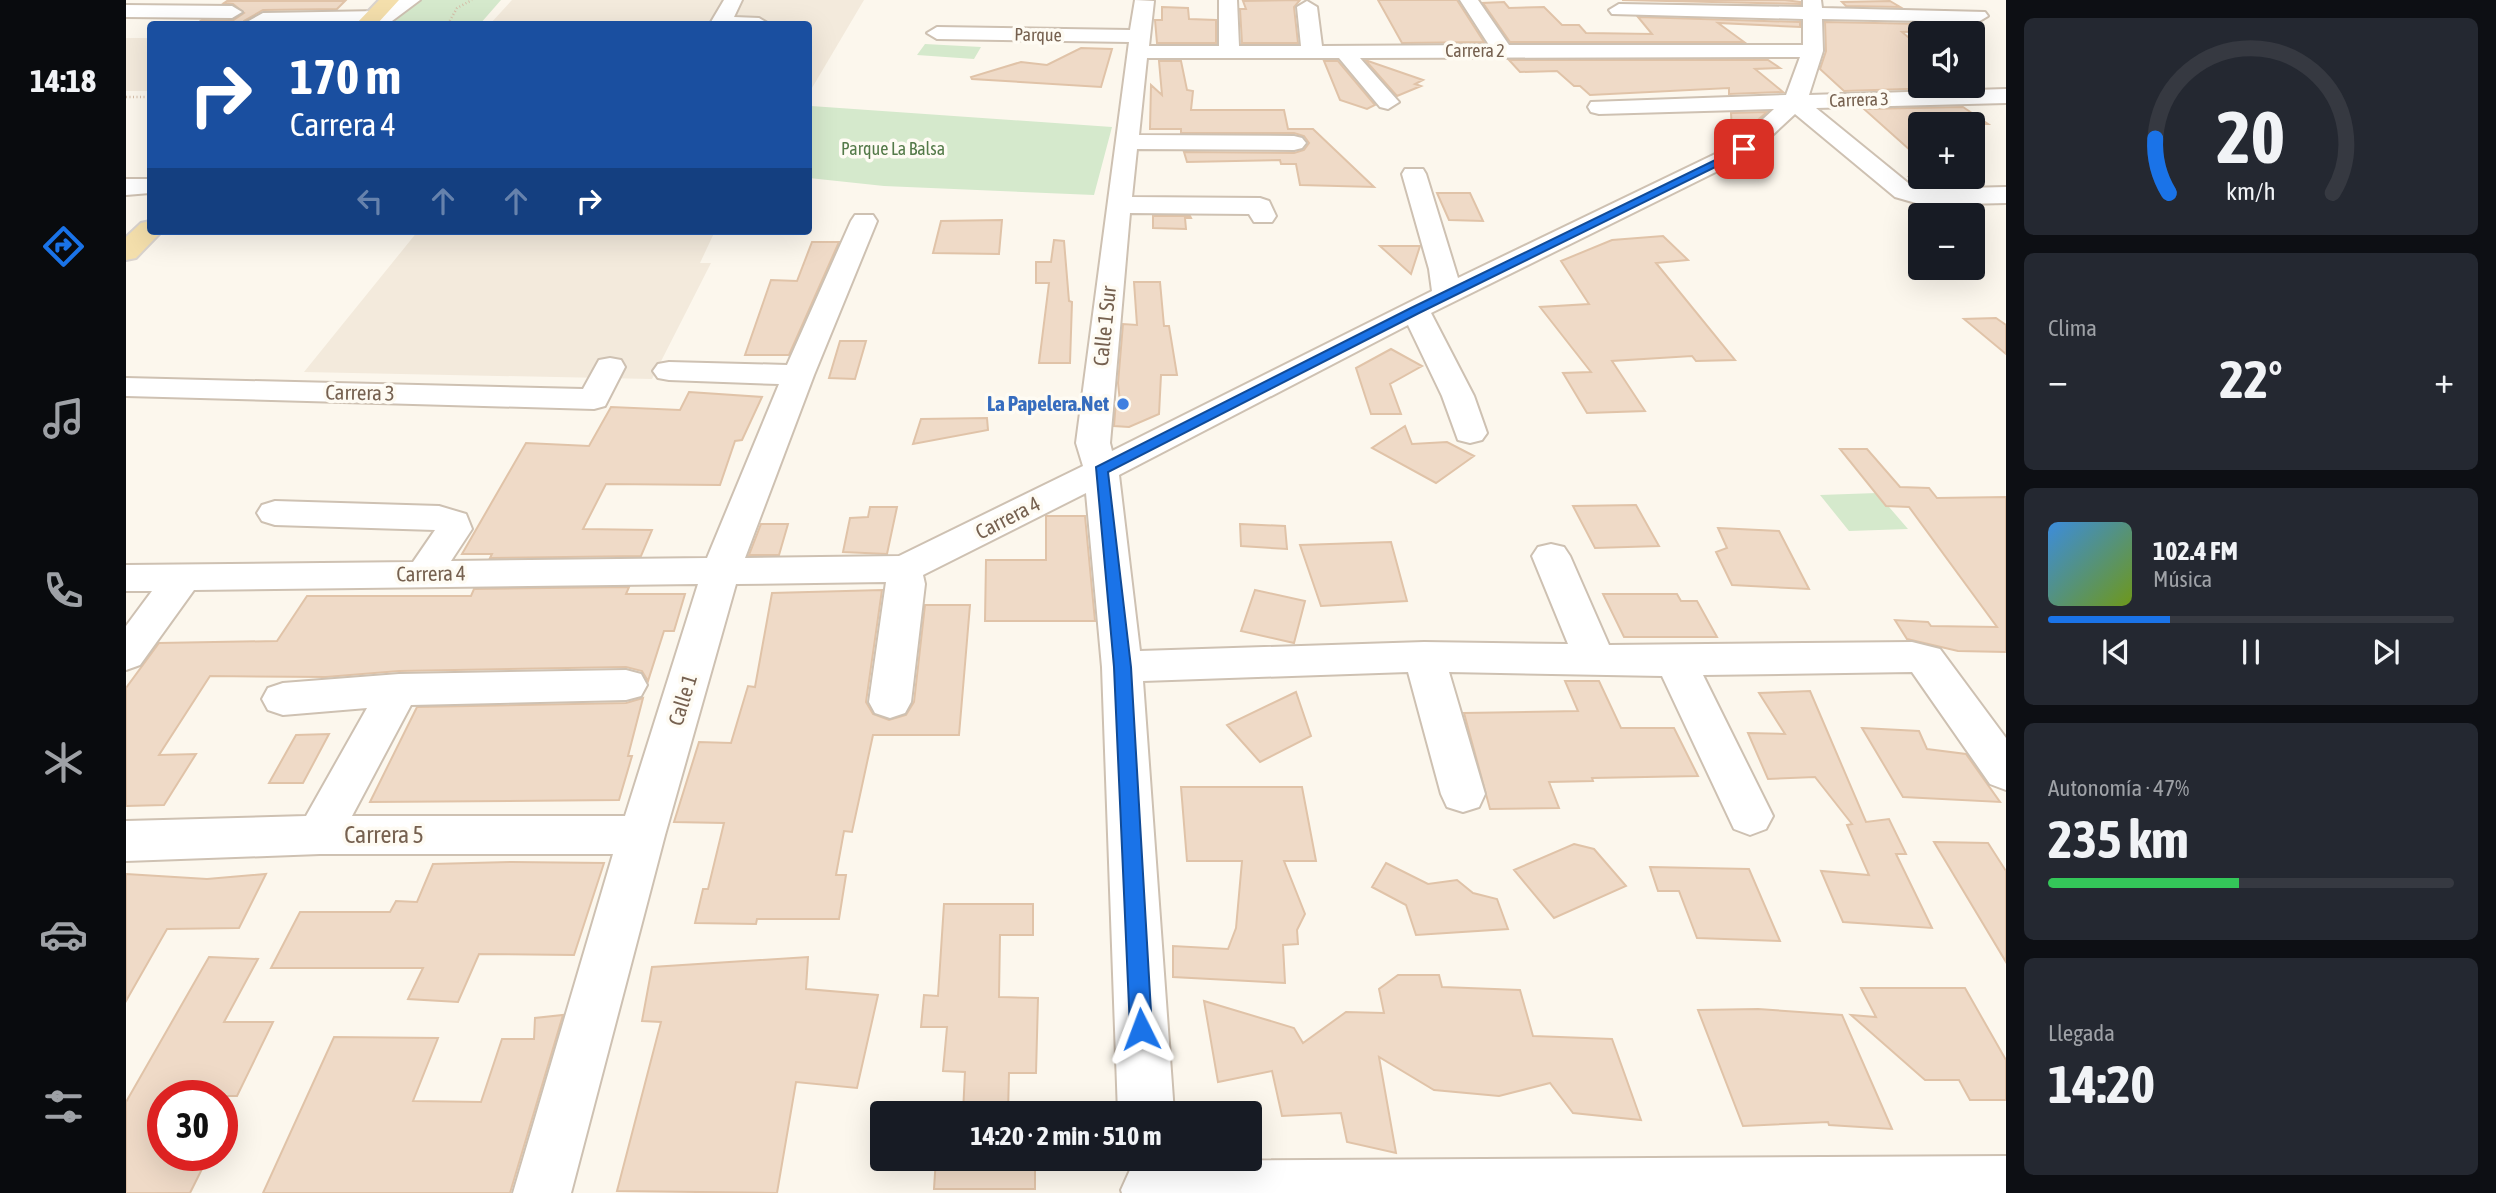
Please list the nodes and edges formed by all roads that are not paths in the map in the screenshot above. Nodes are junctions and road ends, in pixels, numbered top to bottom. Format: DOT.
graph roads {
  1 [pos="390,0"];
  2 [pos="411,0"];
  3 [pos="733,0"];
  4 [pos="1228,0"];
  5 [pos="1469,0"];
  6 [pos="1955,0"];
  7 [pos="1144,1"];
  8 [pos="1813,6"];
  9 [pos="1307,7"];
  10 [pos="1619,10"];
  11 [pos="126,12"];
  12 [pos="232,12"];
  13 [pos="370,21"];
  14 [pos="722,21"];
  15 [pos="937,33"];
  16 [pos="1138,44"];
  17 [pos="1434,51"];
  18 [pos="1503,51"];
  19 [pos="1812,51"];
  20 [pos="1229,52"];
  21 [pos="1312,52"];
  22 [pos="1347,52"];
  23 [pos="1449,73"];
  24 [pos="1908,94"];
  25 [pos="1996,96"];
  26 [pos="1388,102"];
  27 [pos="1796,102"];
  28 [pos="1599,107"];
  29 [pos="2006,110"];
  30 [pos="1127,142"];
  31 [pos="1294,143"];
  32 [pos="1414,174"];
  33 [pos="2006,195"];
  34 [pos="1118,205"];
  35 [pos="1263,216"];
  36 [pos="864,221"];
  37 [pos="147,232"];
  38 [pos="126,252"];
  39 [pos="1447,295"];
  40 [pos="1415,310"];
  41 [pos="389,362"];
  42 [pos="610,367"];
  43 [pos="669,371"];
  44 [pos="798,375"];
  45 [pos="126,387"];
  46 [pos="367,393"];
  47 [pos="1470,433"];
  48 [pos="1101,470"];
  49 [pos="275,513"];
  50 [pos="1551,556"];
  51 [pos="902,569"];
  52 [pos="721,571"];
  53 [pos="424,575"];
  54 [pos="183,577"];
  55 [pos="126,578"];
  56 [pos="126,655"];
  57 [pos="1424,657"];
  58 [pos="1594,658"];
  59 [pos="1676,661"];
  60 [pos="1122,667"];
  61 [pos="626,685"];
  62 [pos="399,690"];
  63 [pos="283,699"];
  64 [pos="890,702"];
  65 [pos="2006,772"];
  66 [pos="1463,794"];
  67 [pos="1750,816"];
  68 [pos="320,835"];
  69 [pos="642,835"];
  70 [pos="126,841"];
  71 [pos="1145,1101"];
  72 [pos="1149,1180"];
  73 [pos="2006,1185"];
  74 [pos="542,1193"];
  1 -- 13 [label="main road"];
  2 -- 13 [label="street"];
  3 -- 14 [label="street"];
  4 -- 20 [label="street"];
  5 -- 18 [label="street"];
  6 -- 8 [label="street"];
  7 -- 16 [label="street, Calle 1 Sur"];
  8 -- 10 [label="street"];
  8 -- 19 [label="street"];
  9 -- 21 [label="street"];
  11 -- 12 [label="street"];
  15 -- 16 [label="street, Parque"];
  16 -- 20 [label="street, Carrera 2"];
  16 -- 30 [label="street, Calle 1 Sur"];
  17 -- 18 [label="street, Carrera 2"];
  17 -- 22 [label="street, Carrera 2"];
  17 -- 23 [label="street"];
  18 -- 19 [label="street, Carrera 2"];
  19 -- 27 [label="street"];
  20 -- 21 [label="street, Carrera 2"];
  21 -- 22 [label="street, Carrera 2"];
  22 -- 26 [label="street"];
  24 -- 27 [label="street, Carrera 3"];
  25 -- 29 [label="street"];
  27 -- 28 [label="street, Carrera 3"];
  27 -- 33 [label="street"];
  27 -- 39 [label="street, Carrera 4"];
  30 -- 31 [label="street"];
  30 -- 34 [label="street, Calle 1 Sur"];
  32 -- 39 [label="street"];
  34 -- 35 [label="street"];
  34 -- 48 [label="street, Calle 1 Sur"];
  36 -- 44 [label="street, Calle 1"];
  37 -- 38 [label="main road"];
  39 -- 40 [label="street, Carrera 4"];
  40 -- 47 [label="street"];
  40 -- 48 [label="street, Carrera 4"];
  41 -- 46 [label="street"];
  42 -- 46 [label="street, Carrera 3"];
  43 -- 44 [label="street"];
  44 -- 52 [label="street, Calle 1"];
  45 -- 46 [label="street, Carrera 3"];
  48 -- 51 [label="street, Carrera 4"];
  48 -- 60 [label="street, Calle 1 Sur"];
  49 -- 53 [label="street"];
  50 -- 58 [label="street"];
  51 -- 52 [label="street, Carrera 4"];
  51 -- 64 [label="street"];
  52 -- 53 [label="street, Carrera 4"];
  52 -- 69 [label="street, Calle 1"];
  53 -- 54 [label="street, Carrera 4"];
  54 -- 55 [label="street, Carrera 4"];
  54 -- 56 [label="street"];
  57 -- 58 [label="street"];
  57 -- 60 [label="street"];
  57 -- 66 [label="street"];
  58 -- 59 [label="street"];
  59 -- 65 [label="street"];
  59 -- 67 [label="street"];
  60 -- 71 [label="street, Calle 1 Sur"];
  61 -- 62 [label="street"];
  62 -- 63 [label="street"];
  62 -- 68 [label="street"];
  68 -- 69 [label="street, Carrera 5"];
  68 -- 70 [label="street, Carrera 5"];
  69 -- 74 [label="street, Calle 1"];
  72 -- 73 [label="street"];
}
